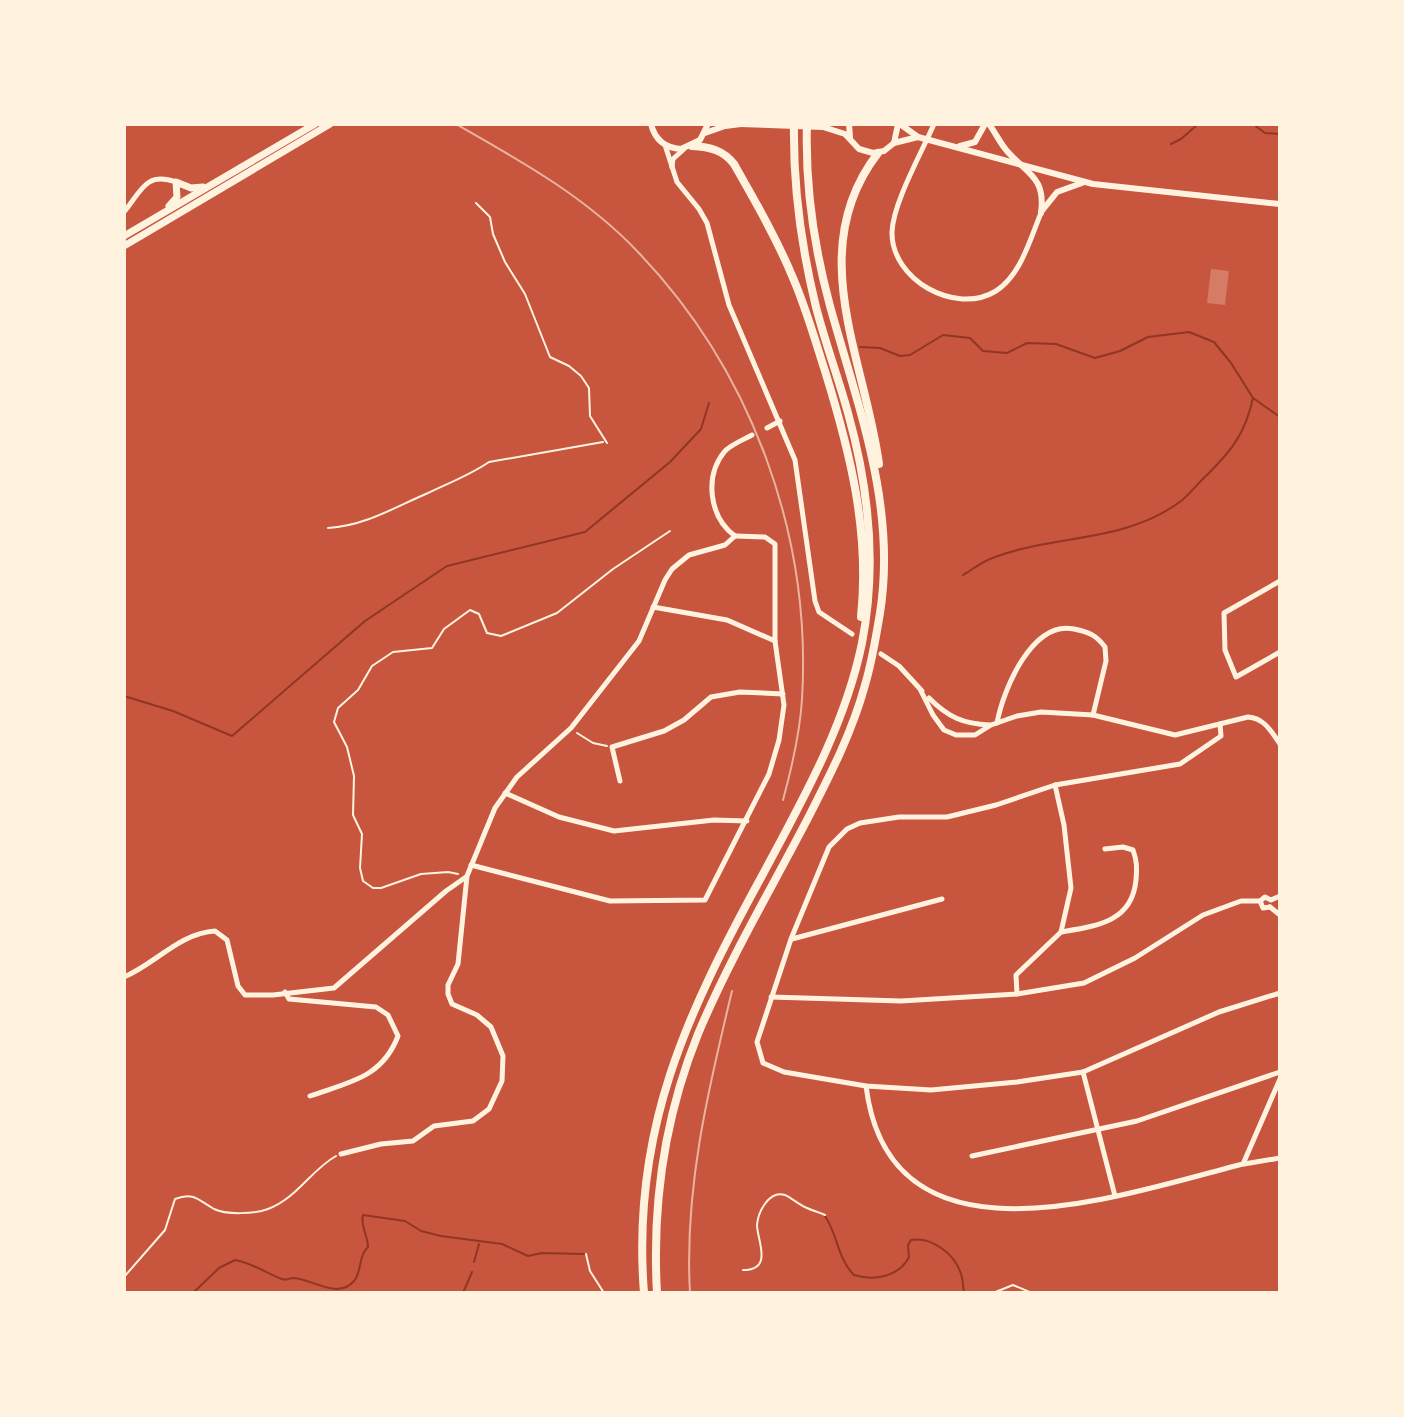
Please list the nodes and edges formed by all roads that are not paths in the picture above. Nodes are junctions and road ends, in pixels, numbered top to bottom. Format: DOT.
graph roads {
  1 [pos="315,124"];
  2 [pos="330,124"];
  3 [pos="651,124"];
  4 [pos="708,124"];
  5 [pos="741,124"];
  6 [pos="794,124"];
  7 [pos="807,124"];
  8 [pos="832,124"];
  9 [pos="849,124"];
  10 [pos="899,124"];
  11 [pos="934,124"];
  12 [pos="987,124"];
  13 [pos="766,125"];
  14 [pos="820,127"];
  15 [pos="705,133"];
  16 [pos="918,137"];
  17 [pos="851,140"];
  18 [pos="894,143"];
  19 [pos="665,145"];
  20 [pos="688,147"];
  21 [pos="958,147"];
  22 [pos="878,153"];
  23 [pos="1022,166"];
  24 [pos="247,172"];
  25 [pos="674,175"];
  26 [pos="1086,183"];
  27 [pos="176,184"];
  28 [pos="209,186"];
  29 [pos="194,195"];
  30 [pos="1280,204"];
  31 [pos="124,212"];
  32 [pos="1041,213"];
  33 [pos="151,220"];
  34 [pos="124,236"];
  35 [pos="124,246"];
  36 [pos="780,421"];
  37 [pos="767,428"];
  38 [pos="752,435"];
  39 [pos="882,511"];
  40 [pos="735,536"];
  41 [pos="1280,581"];
  42 [pos="653,607"];
  43 [pos="852,634"];
  44 [pos="775,641"];
  45 [pos="1280,652"];
  46 [pos="881,654"];
  47 [pos="855,670"];
  48 [pos="921,691"];
  49 [pos="783,694"];
  50 [pos="1093,715"];
  51 [pos="994,724"];
  52 [pos="1220,724"];
  53 [pos="1279,739"];
  54 [pos="620,781"];
  55 [pos="1055,785"];
  56 [pos="505,793"];
  57 [pos="747,821"];
  58 [pos="1105,849"];
  59 [pos="471,865"];
  60 [pos="467,876"];
  61 [pos="1280,896"];
  62 [pos="942,899"];
  63 [pos="1260,901"];
  64 [pos="1271,903"];
  65 [pos="1280,915"];
  66 [pos="1061,932"];
  67 [pos="791,939"];
  68 [pos="124,977"];
  69 [pos="285,992"];
  70 [pos="1280,993"];
  71 [pos="1017,994"];
  72 [pos="771,997"];
  73 [pos="1083,1072"];
  74 [pos="1280,1072"];
  75 [pos="1280,1079"];
  76 [pos="866,1086"];
  77 [pos="310,1096"];
  78 [pos="1098,1129"];
  79 [pos="341,1154"];
  80 [pos="972,1156"];
  81 [pos="1280,1158"];
  82 [pos="1243,1164"];
  83 [pos="1115,1196"];
  84 [pos="644,1293"];
  85 [pos="657,1293"];
  1 -- 28 [label="main road"];
  2 -- 24 [label="main road"];
  3 -- 19 [label="street"];
  4 -- 15 [label="street"];
  5 -- 13 [label="street"];
  5 -- 15 [label="street"];
  6 -- 47 [label="highway"];
  7 -- 39 [label="highway"];
  8 -- 14 [label="street"];
  9 -- 17 [label="street"];
  10 -- 16 [label="street"];
  10 -- 18 [label="street"];
  11 -- 32 [label="street"];
  12 -- 21 [label="street"];
  12 -- 23 [label="street"];
  13 -- 14 [label="street"];
  14 -- 17 [label="street"];
  15 -- 20 [label="street"];
  16 -- 18 [label="street"];
  16 -- 21 [label="street"];
  17 -- 22 [label="street"];
  18 -- 22 [label="street"];
  19 -- 20 [label="street"];
  19 -- 25 [label="street"];
  20 -- 25 [label="street"];
  20 -- 47 [label="highway"];
  21 -- 23 [label="street"];
  22 -- 39 [label="highway"];
  23 -- 26 [label="street"];
  23 -- 32 [label="street"];
  24 -- 29 [label="main road"];
  24 -- 35 [label="main road"];
  25 -- 36 [label="street"];
  26 -- 30 [label="street"];
  26 -- 32 [label="street"];
  27 -- 28 [label="main road"];
  27 -- 29 [label="main road"];
  27 -- 31 [label="street"];
  27 -- 33 [label="main road"];
  28 -- 29 [label="main road"];
  29 -- 33 [label="main road"];
  33 -- 34 [label="main road"];
  36 -- 37 [label="street"];
  36 -- 43 [label="street"];
  38 -- 40 [label="street"];
  39 -- 85 [label="highway"];
  40 -- 42 [label="street"];
  40 -- 44 [label="street"];
  41 -- 45 [label="street"];
  42 -- 44 [label="street"];
  42 -- 56 [label="street"];
  44 -- 49 [label="street"];
  46 -- 48 [label="street"];
  47 -- 84 [label="highway"];
  48 -- 51 [label="street"];
  48 -- 51 [label="street"];
  49 -- 54 [label="street"];
  49 -- 57 [label="street"];
  50 -- 51 [label="street"];
  50 -- 51 [label="street"];
  50 -- 52 [label="street"];
  52 -- 53 [label="street"];
  52 -- 55 [label="street"];
  55 -- 66 [label="street"];
  55 -- 67 [label="street"];
  56 -- 57 [label="street"];
  56 -- 59 [label="street"];
  57 -- 59 [label="street"];
  58 -- 66 [label="street"];
  59 -- 60 [label="street"];
  60 -- 69 [label="street"];
  60 -- 79 [label="street"];
  61 -- 64 [label="street"];
  62 -- 67 [label="street"];
  63 -- 64 [label="street"];
  63 -- 64 [label="street"];
  63 -- 71 [label="street"];
  64 -- 65 [label="street"];
  66 -- 71 [label="street"];
  67 -- 72 [label="street"];
  68 -- 69 [label="street"];
  69 -- 77 [label="street"];
  70 -- 73 [label="street"];
  71 -- 72 [label="street"];
  72 -- 76 [label="street"];
  73 -- 76 [label="street"];
  73 -- 78 [label="street"];
  74 -- 78 [label="street"];
  75 -- 82 [label="street"];
  76 -- 83 [label="street"];
  78 -- 80 [label="street"];
  78 -- 83 [label="street"];
  81 -- 82 [label="street"];
  82 -- 83 [label="street"];
}
